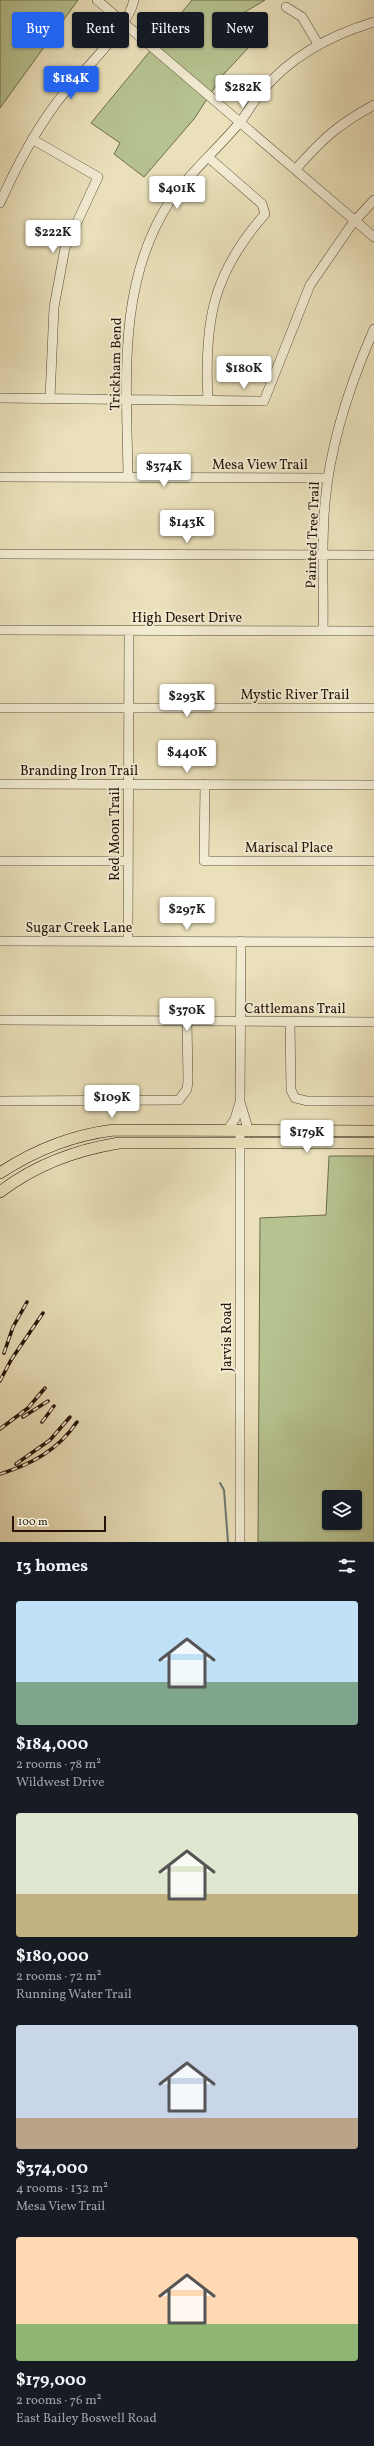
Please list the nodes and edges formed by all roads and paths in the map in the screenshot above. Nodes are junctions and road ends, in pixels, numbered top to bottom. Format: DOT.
graph roads {
  1 [pos="97,0"];
  2 [pos="134,0"];
  3 [pos="286,7"];
  4 [pos="112,12"];
  5 [pos="129,15"];
  6 [pos="374,22"];
  7 [pos="129,26"];
  8 [pos="318,44"];
  9 [pos="102,48"];
  10 [pos="374,105"];
  11 [pos="241,121"];
  12 [pos="32,139"];
  13 [pos="208,157"];
  14 [pos="296,169"];
  15 [pos="374,200"];
  16 [pos="0,203"];
  17 [pos="354,221"];
  18 [pos="374,237"];
  19 [pos="374,328"];
  20 [pos="0,398"];
  21 [pos="50,398"];
  22 [pos="127,399"];
  23 [pos="208,400"];
  24 [pos="0,476"];
  25 [pos="128,477"];
  26 [pos="328,478"];
  27 [pos="0,554"];
  28 [pos="324,554"];
  29 [pos="374,554"];
  30 [pos="0,630"];
  31 [pos="129,631"];
  32 [pos="323,631"];
  33 [pos="374,631"];
  34 [pos="0,708"];
  35 [pos="129,708"];
  36 [pos="374,708"];
  37 [pos="0,784"];
  38 [pos="205,784"];
  39 [pos="128,785"];
  40 [pos="374,785"];
  41 [pos="0,861"];
  42 [pos="128,861"];
  43 [pos="374,861"];
  44 [pos="0,941"];
  45 [pos="128,941"];
  46 [pos="241,941"];
  47 [pos="374,942"];
  48 [pos="0,1020"];
  49 [pos="188,1021"];
  50 [pos="241,1022"];
  51 [pos="290,1022"];
  52 [pos="374,1022"];
  53 [pos="0,1101"];
  54 [pos="240,1102"];
  55 [pos="374,1102"];
  56 [pos="374,1131"];
  57 [pos="227,1132"];
  58 [pos="243,1135"];
  59 [pos="374,1143"];
  60 [pos="0,1173"];
  61 [pos="0,1192"];
  62 [pos="240,1542"];
  1 -- 4 [label="street"];
  2 -- 5 [label="street"];
  3 -- 8 [label="street"];
  6 -- 8 [label="street, Trickham Bend"];
  7 -- 11 [label="street"];
  8 -- 11 [label="street, Trickham Bend"];
  9 -- 12 [label="street"];
  10 -- 14 [label="street"];
  11 -- 13 [label="street, Trickham Bend"];
  11 -- 14 [label="street"];
  12 -- 16 [label="street"];
  12 -- 21 [label="street"];
  13 -- 22 [label="street, Trickham Bend"];
  13 -- 23 [label="street"];
  14 -- 17 [label="street"];
  15 -- 17 [label="street"];
  17 -- 18 [label="street"];
  17 -- 23 [label="street"];
  19 -- 26 [label="street, Painted Tree Trail"];
  20 -- 21 [label="street"];
  21 -- 22 [label="street"];
  22 -- 23 [label="street"];
  22 -- 25 [label="street, Trickham Bend"];
  24 -- 25 [label="street, Mesa View Trail"];
  25 -- 26 [label="street, Mesa View Trail"];
  26 -- 28 [label="street, Painted Tree Trail"];
  27 -- 28 [label="street"];
  28 -- 29 [label="street"];
  28 -- 32 [label="street, Painted Tree Trail"];
  30 -- 31 [label="street, High Desert Drive"];
  31 -- 32 [label="street, High Desert Drive"];
  31 -- 35 [label="street, Red Moon Trail"];
  32 -- 33 [label="street, High Desert Drive"];
  34 -- 35 [label="street, Mystic River Trail"];
  35 -- 36 [label="street, Mystic River Trail"];
  35 -- 39 [label="street, Red Moon Trail"];
  37 -- 39 [label="street, Branding Iron Trail"];
  38 -- 39 [label="street, Branding Iron Trail"];
  38 -- 40 [label="street, Branding Iron Trail"];
  38 -- 43 [label="street, Mariscal Place"];
  39 -- 42 [label="street, Red Moon Trail"];
  41 -- 42 [label="street"];
  42 -- 45 [label="street, Red Moon Trail"];
  44 -- 45 [label="street, Sugar Creek Lane"];
  45 -- 46 [label="street, Sugar Creek Lane"];
  46 -- 47 [label="street, Sugar Creek Lane"];
  46 -- 50 [label="street"];
  48 -- 49 [label="street, Cattlemans Trail"];
  49 -- 50 [label="street, Cattlemans Trail"];
  49 -- 53 [label="street"];
  50 -- 51 [label="street, Cattlemans Trail"];
  50 -- 54 [label="street"];
  51 -- 52 [label="street, Cattlemans Trail"];
  51 -- 55 [label="street"];
  54 -- 57 [label="street"];
  54 -- 58 [label="street, Jarvis Road"];
  56 -- 58 [label="main road"];
  57 -- 58 [label="main road"];
  57 -- 60 [label="main road"];
  58 -- 59 [label="main road"];
  58 -- 61 [label="main road"];
  58 -- 62 [label="street, Jarvis Road"];
}
